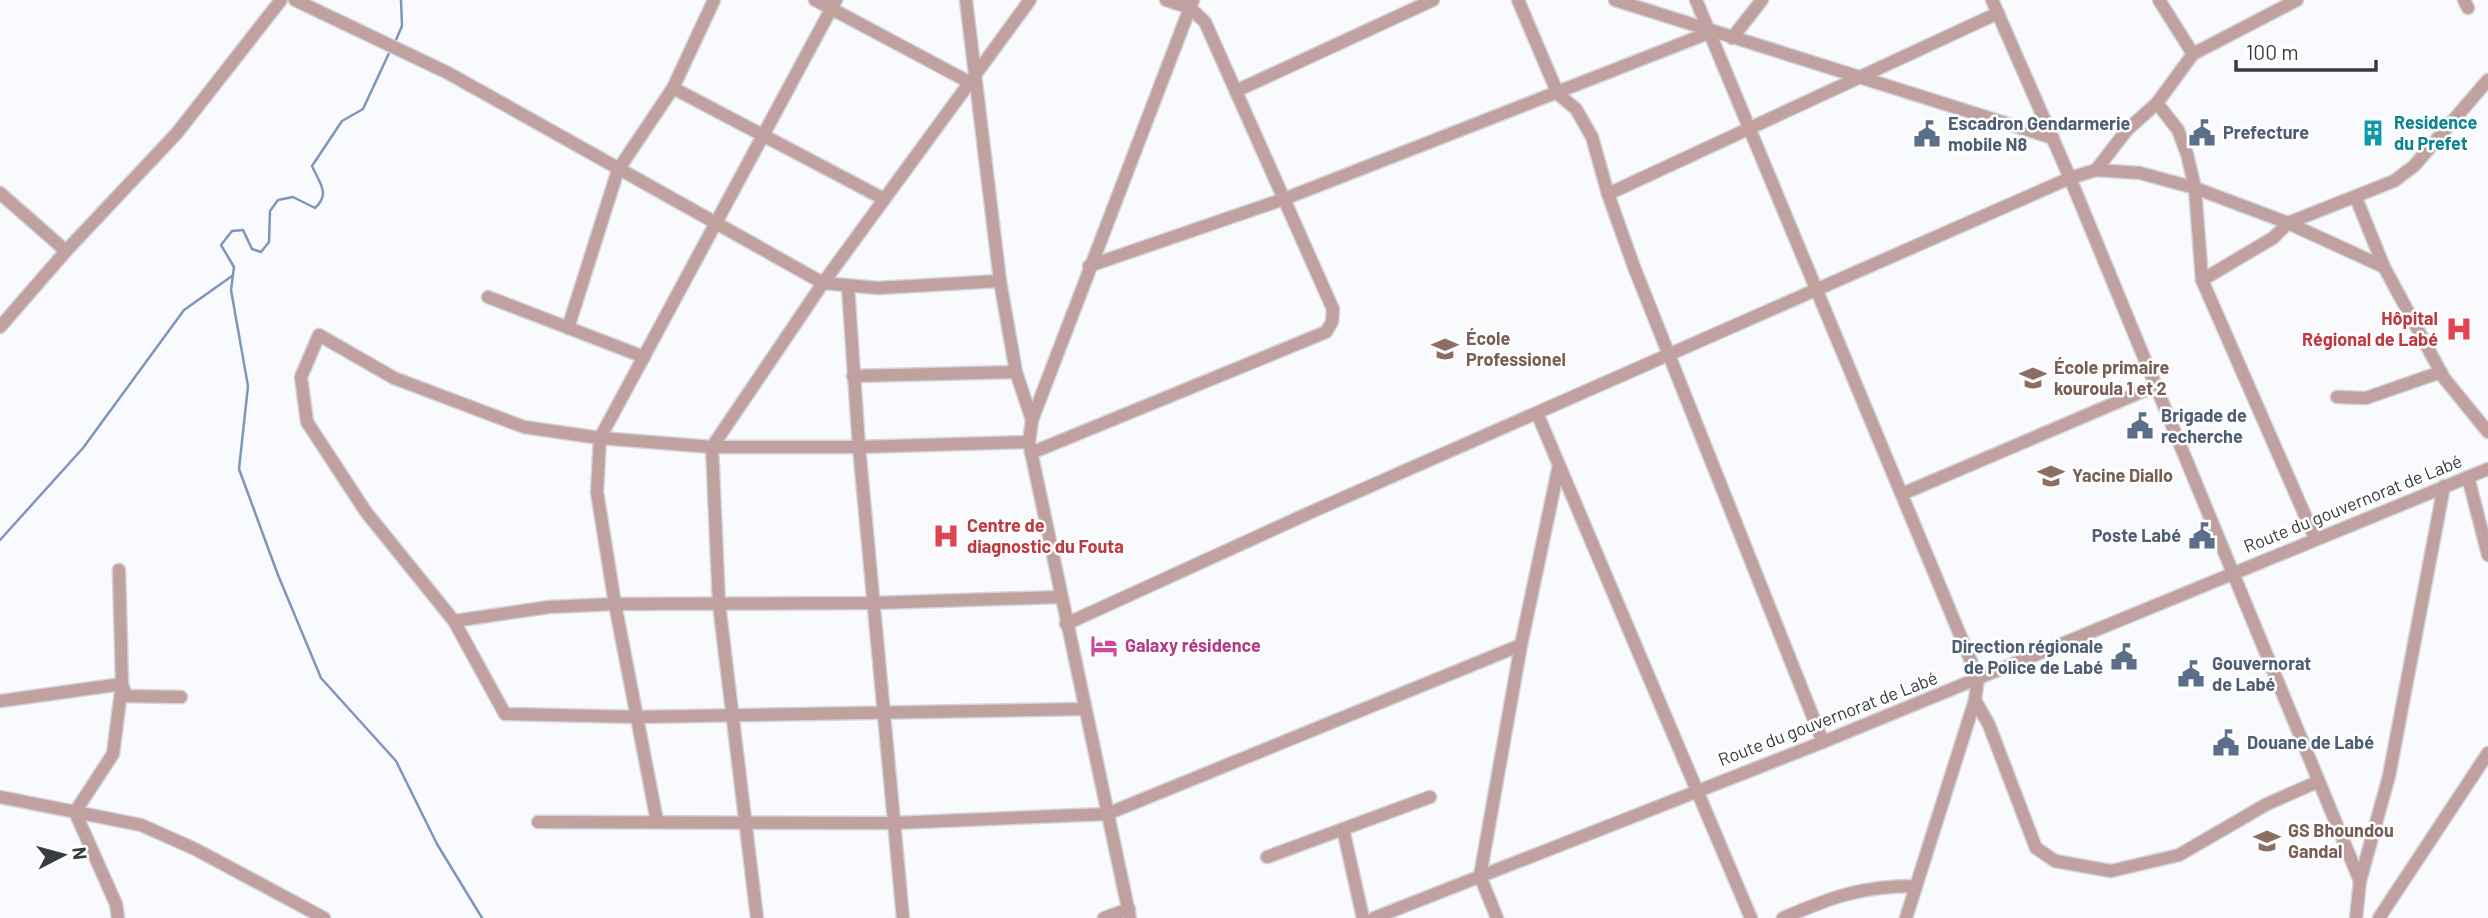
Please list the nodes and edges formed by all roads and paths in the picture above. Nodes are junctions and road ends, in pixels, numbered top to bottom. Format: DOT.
graph roads {
  1 [pos="281,0"];
  2 [pos="295,0"];
  3 [pos="714,0"];
  4 [pos="815,0"];
  5 [pos="966,0"];
  6 [pos="1030,0"];
  7 [pos="1166,0"];
  8 [pos="1433,0"];
  9 [pos="1518,0"];
  10 [pos="1615,0"];
  11 [pos="1696,0"];
  12 [pos="1762,0"];
  13 [pos="1992,0"];
  14 [pos="2159,0"];
  15 [pos="2297,0"];
  16 [pos="834,4"];
  17 [pos="1191,4"];
  18 [pos="1998,13"];
  19 [pos="1711,32"];
  20 [pos="1732,38"];
  21 [pos="2193,54"];
  22 [pos="1859,76"];
  23 [pos="972,79"];
  24 [pos="2488,80"];
  25 [pos="673,88"];
  26 [pos="1236,91"];
  27 [pos="1558,94"];
  28 [pos="2157,103"];
  29 [pos="1750,126"];
  30 [pos="764,136"];
  31 [pos="2053,138"];
  32 [pos="618,170"];
  33 [pos="2096,170"];
  34 [pos="2070,178"];
  35 [pos="2195,188"];
  36 [pos="0,193"];
  37 [pos="1608,194"];
  38 [pos="2356,198"];
  39 [pos="884,199"];
  40 [pos="1284,199"];
  41 [pos="718,223"];
  42 [pos="2288,223"];
  43 [pos="66,251"];
  44 [pos="1089,266"];
  45 [pos="2384,267"];
  46 [pos="2202,280"];
  47 [pos="1000,281"];
  48 [pos="822,282"];
  49 [pos="848,287"];
  50 [pos="1818,289"];
  51 [pos="488,297"];
  52 [pos="5,312"];
  53 [pos="0,327"];
  54 [pos="568,328"];
  55 [pos="1671,354"];
  56 [pos="644,357"];
  57 [pos="1016,372"];
  58 [pos="2441,372"];
  59 [pos="853,376"];
  60 [pos="2155,386"];
  61 [pos="2337,397"];
  62 [pos="1537,413"];
  63 [pos="1032,420"];
  64 [pos="2488,432"];
  65 [pos="600,438"];
  66 [pos="712,447"];
  67 [pos="859,447"];
  68 [pos="1030,447"];
  69 [pos="1559,465"];
  70 [pos="2488,469"];
  71 [pos="2468,477"];
  72 [pos="2444,486"];
  73 [pos="1902,494"];
  74 [pos="2315,538"];
  75 [pos="2488,555"];
  76 [pos="119,570"];
  77 [pos="2230,572"];
  78 [pos="1060,597"];
  79 [pos="874,603"];
  80 [pos="615,604"];
  81 [pos="719,604"];
  82 [pos="454,621"];
  83 [pos="1066,624"];
  84 [pos="1521,645"];
  85 [pos="1978,678"];
  86 [pos="122,684"];
  87 [pos="181,697"];
  88 [pos="1975,700"];
  89 [pos="0,701"];
  90 [pos="1084,709"];
  91 [pos="884,713"];
  92 [pos="733,715"];
  93 [pos="637,717"];
  94 [pos="1824,742"];
  95 [pos="2488,753"];
  96 [pos="2317,782"];
  97 [pos="1696,789"];
  98 [pos="1430,796"];
  99 [pos="0,797"];
  100 [pos="75,812"];
  101 [pos="1107,814"];
  102 [pos="657,821"];
  103 [pos="538,822"];
  104 [pos="746,822"];
  105 [pos="894,823"];
  106 [pos="1343,829"];
  107 [pos="1267,857"];
  108 [pos="1480,876"];
  109 [pos="2360,881"];
  110 [pos="1916,886"];
  111 [pos="1130,914"];
  112 [pos="118,918"];
  113 [pos="324,918"];
  114 [pos="757,918"];
  115 [pos="903,918"];
  116 [pos="1104,918"];
  117 [pos="1363,918"];
  118 [pos="1374,918"];
  119 [pos="1497,918"];
  120 [pos="1751,918"];
  121 [pos="1783,918"];
  122 [pos="1906,918"];
  123 [pos="2356,918"];
  124 [pos="2379,918"];
  1 -- 43 [label="street"];
  2 -- 32 [label="street"];
  3 -- 25 [label="street"];
  4 -- 16 [label="street"];
  5 -- 23 [label="street"];
  6 -- 23 [label="street"];
  7 -- 17 [label="street"];
  8 -- 26 [label="street"];
  9 -- 27 [label="street"];
  10 -- 19 [label="street"];
  11 -- 19 [label="street"];
  12 -- 20 [label="street"];
  13 -- 18 [label="street"];
  14 -- 21 [label="street"];
  15 -- 21 [label="street"];
  16 -- 23 [label="street"];
  16 -- 30 [label="street"];
  17 -- 26 [label="street"];
  17 -- 44 [label="street"];
  18 -- 22 [label="street"];
  18 -- 31 [label="street"];
  19 -- 20 [label="street"];
  19 -- 27 [label="street"];
  19 -- 29 [label="street"];
  20 -- 22 [label="street"];
  21 -- 28 [label="street"];
  22 -- 29 [label="street"];
  22 -- 31 [label="street"];
  23 -- 39 [label="street"];
  23 -- 47 [label="street"];
  24 -- 38 [label="street"];
  25 -- 30 [label="street"];
  25 -- 32 [label="street"];
  26 -- 40 [label="street"];
  27 -- 37 [label="street"];
  27 -- 40 [label="street"];
  28 -- 33 [label="street"];
  28 -- 35 [label="street"];
  29 -- 37 [label="street"];
  29 -- 50 [label="street"];
  30 -- 39 [label="street"];
  30 -- 41 [label="street"];
  31 -- 34 [label="street"];
  32 -- 41 [label="street"];
  32 -- 54 [label="street"];
  33 -- 34 [label="street"];
  33 -- 35 [label="street"];
  34 -- 50 [label="street"];
  34 -- 60 [label="street"];
  35 -- 42 [label="street"];
  35 -- 46 [label="street"];
  36 -- 43 [label="street"];
  37 -- 55 [label="street"];
  38 -- 42 [label="street"];
  38 -- 45 [label="street"];
  39 -- 48 [label="street"];
  40 -- 44 [label="street"];
  40 -- 68 [label="street"];
  41 -- 48 [label="street"];
  41 -- 56 [label="street"];
  42 -- 45 [label="street"];
  42 -- 46 [label="street"];
  43 -- 52 [label="street"];
  44 -- 63 [label="street"];
  45 -- 58 [label="street"];
  46 -- 74 [label="street"];
  47 -- 49 [label="street"];
  47 -- 57 [label="street"];
  48 -- 49 [label="street"];
  48 -- 66 [label="street"];
  49 -- 59 [label="street"];
  50 -- 55 [label="street"];
  50 -- 73 [label="street"];
  51 -- 54 [label="street"];
  52 -- 53 [label="street"];
  54 -- 56 [label="street"];
  55 -- 62 [label="street"];
  55 -- 94 [label="street"];
  56 -- 65 [label="street"];
  57 -- 59 [label="street"];
  57 -- 63 [label="street"];
  58 -- 61 [label="street"];
  58 -- 64 [label="street"];
  59 -- 67 [label="street"];
  60 -- 73 [label="street"];
  60 -- 77 [label="street"];
  62 -- 69 [label="street"];
  62 -- 83 [label="street"];
  63 -- 68 [label="street"];
  65 -- 66 [label="street"];
  65 -- 80 [label="street"];
  65 -- 82 [label="street"];
  66 -- 67 [label="street"];
  66 -- 81 [label="street"];
  67 -- 68 [label="street"];
  67 -- 79 [label="street"];
  68 -- 78 [label="street"];
  69 -- 84 [label="street"];
  69 -- 97 [label="street"];
  70 -- 71 [label="street, Route du gouvernorat de Labé"];
  71 -- 72 [label="street, Route du gouvernorat de Labé"];
  71 -- 75 [label="street"];
  72 -- 74 [label="street, Route du gouvernorat de Labé"];
  72 -- 109 [label="street"];
  73 -- 85 [label="street"];
  74 -- 77 [label="street, Route du gouvernorat de Labé"];
  76 -- 86 [label="street"];
  77 -- 85 [label="street, Route du gouvernorat de Labé"];
  77 -- 96 [label="street"];
  78 -- 79 [label="street"];
  78 -- 83 [label="street"];
  79 -- 81 [label="street"];
  79 -- 91 [label="street"];
  80 -- 81 [label="street"];
  80 -- 82 [label="street"];
  80 -- 93 [label="street"];
  81 -- 92 [label="street"];
  82 -- 93 [label="street"];
  83 -- 90 [label="street"];
  84 -- 101 [label="street"];
  84 -- 108 [label="street"];
  85 -- 88 [label="street"];
  85 -- 94 [label="street, Route du gouvernorat de Labé"];
  86 -- 87 [label="street"];
  86 -- 89 [label="street"];
  86 -- 100 [label="street"];
  88 -- 96 [label="street"];
  88 -- 110 [label="street"];
  90 -- 91 [label="street"];
  90 -- 101 [label="street"];
  91 -- 92 [label="street"];
  91 -- 105 [label="street"];
  92 -- 93 [label="street"];
  92 -- 104 [label="street"];
  93 -- 102 [label="street"];
  94 -- 97 [label="street, Route du gouvernorat de Labé"];
  95 -- 124 [label="street"];
  96 -- 109 [label="street"];
  97 -- 108 [label="street, Route du gouvernorat de Labé"];
  97 -- 120 [label="street"];
  98 -- 106 [label="street"];
  99 -- 100 [label="street"];
  100 -- 112 [label="street"];
  100 -- 113 [label="street"];
  101 -- 105 [label="street"];
  101 -- 111 [label="street"];
  102 -- 103 [label="street"];
  102 -- 104 [label="street"];
  104 -- 105 [label="street"];
  104 -- 114 [label="street"];
  105 -- 115 [label="street"];
  106 -- 107 [label="street"];
  106 -- 117 [label="street"];
  108 -- 118 [label="street, Route du gouvernorat de Labé"];
  108 -- 119 [label="street"];
  109 -- 123 [label="street"];
  110 -- 121 [label="street"];
  110 -- 122 [label="street"];
  111 -- 116 [label="street"];
}
